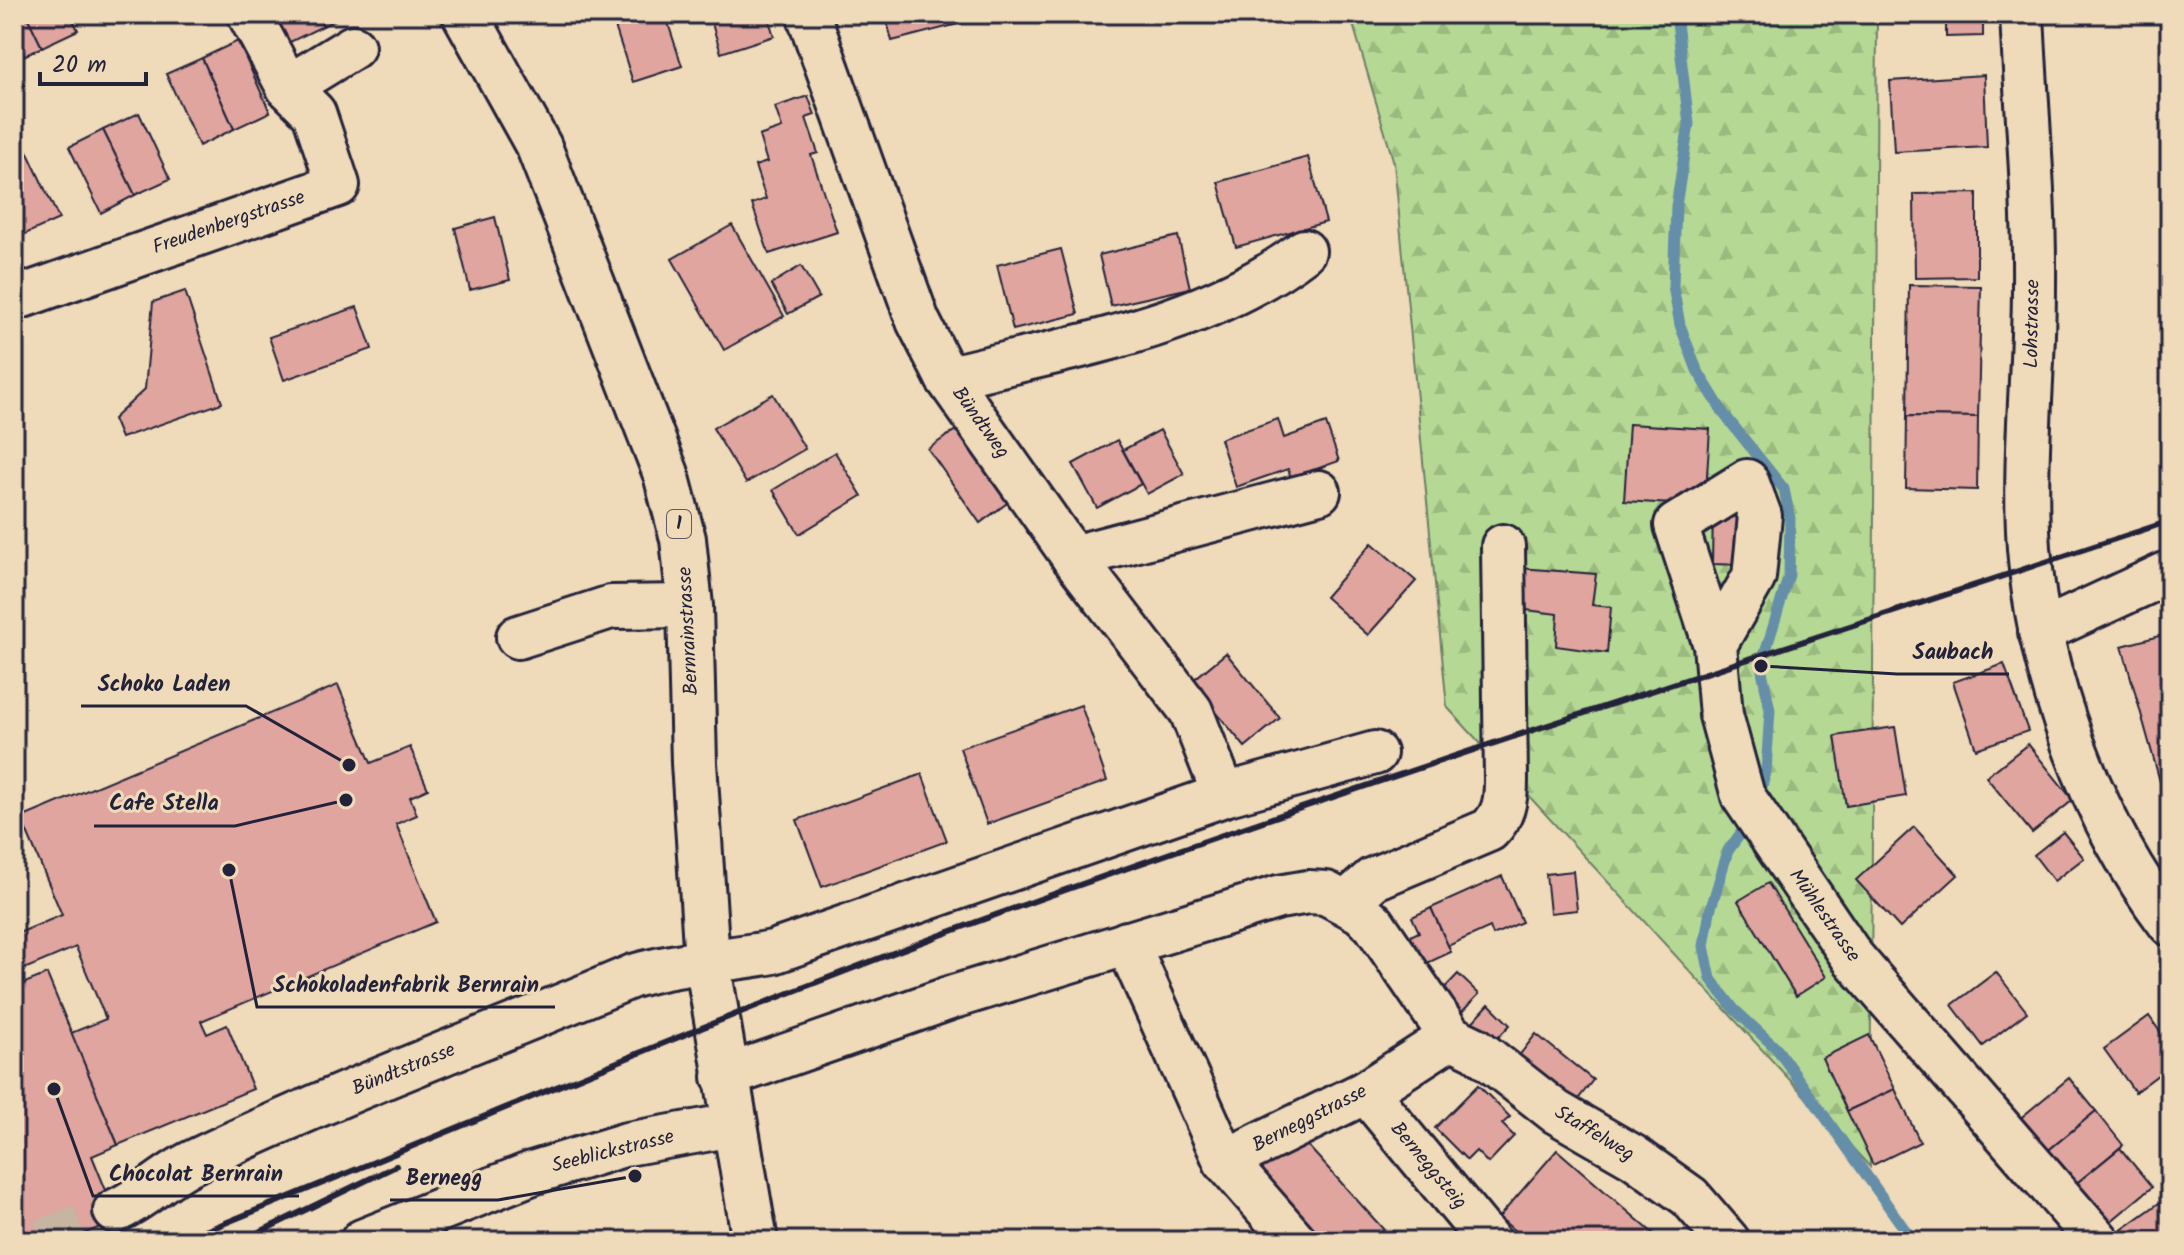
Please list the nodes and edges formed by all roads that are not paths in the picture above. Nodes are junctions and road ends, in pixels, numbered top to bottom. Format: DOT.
graph roads {
  1 [pos="249,14"];
  2 [pos="465,14"];
  3 [pos="808,14"];
  4 [pos="2022,14"];
  5 [pos="353,47"];
  6 [pos="288,87"];
  7 [pos="1304,251"];
  8 [pos="14,299"];
  9 [pos="947,378"];
  10 [pos="1319,492"];
  11 [pos="1503,546"];
  12 [pos="1073,557"];
  13 [pos="2170,572"];
  14 [pos="690,606"];
  15 [pos="2040,632"];
  16 [pos="518,637"];
  17 [pos="1715,645"];
  18 [pos="1375,753"];
  19 [pos="1224,795"];
  20 [pos="1346,903"];
  21 [pos="2170,924"];
  22 [pos="1127,943"];
  23 [pos="707,961"];
  24 [pos="1451,1037"];
  25 [pos="724,1077"];
  26 [pos="1366,1092"];
  27 [pos="733,1125"];
  28 [pos="1225,1161"];
  29 [pos="115,1211"];
  30 [pos="362,1241"];
  31 [pos="755,1241"];
  32 [pos="1295,1241"];
  33 [pos="1489,1241"];
  34 [pos="1728,1241"];
  35 [pos="2098,1241"];
  1 -- 6 [label="street, Freudenbergstrasse"];
  2 -- 14 [label="main road, Bernrainstrasse / 1"];
  3 -- 9 [label="street, Bündtweg"];
  4 -- 15 [label="street, Lohstrasse"];
  5 -- 6 [label="street"];
  6 -- 8 [label="street, Freudenbergstrasse"];
  7 -- 9 [label="street"];
  9 -- 12 [label="street, Bündtweg"];
  10 -- 12 [label="street"];
  11 -- 20 [label="street"];
  12 -- 19 [label="street, Bündtweg"];
  13 -- 15 [label="street"];
  14 -- 16 [label="street"];
  14 -- 23 [label="main road, Bernrainstrasse / 1"];
  15 -- 21 [label="street, Lohstrasse"];
  17 -- 17 [label="street, Mühlestrasse"];
  17 -- 35 [label="street, Mühlestrasse"];
  18 -- 19 [label="street"];
  19 -- 23 [label="street"];
  20 -- 22 [label="street"];
  20 -- 24 [label="street"];
  22 -- 25 [label="street"];
  22 -- 28 [label="street"];
  23 -- 25 [label="main road, Bernrainstrasse / 1"];
  23 -- 29 [label="street, Bündtstrasse"];
  24 -- 26 [label="street, Berneggstrasse"];
  24 -- 34 [label="street, Staffelweg"];
  25 -- 27 [label="main road, Bernrainstrasse / 1"];
  26 -- 28 [label="street, Berneggstrasse"];
  26 -- 33 [label="street, Berneggsteig"];
  27 -- 30 [label="street, Seeblickstrasse"];
  27 -- 31 [label="main road, Bernrainstrasse / 1"];
  28 -- 32 [label="street"];
}
